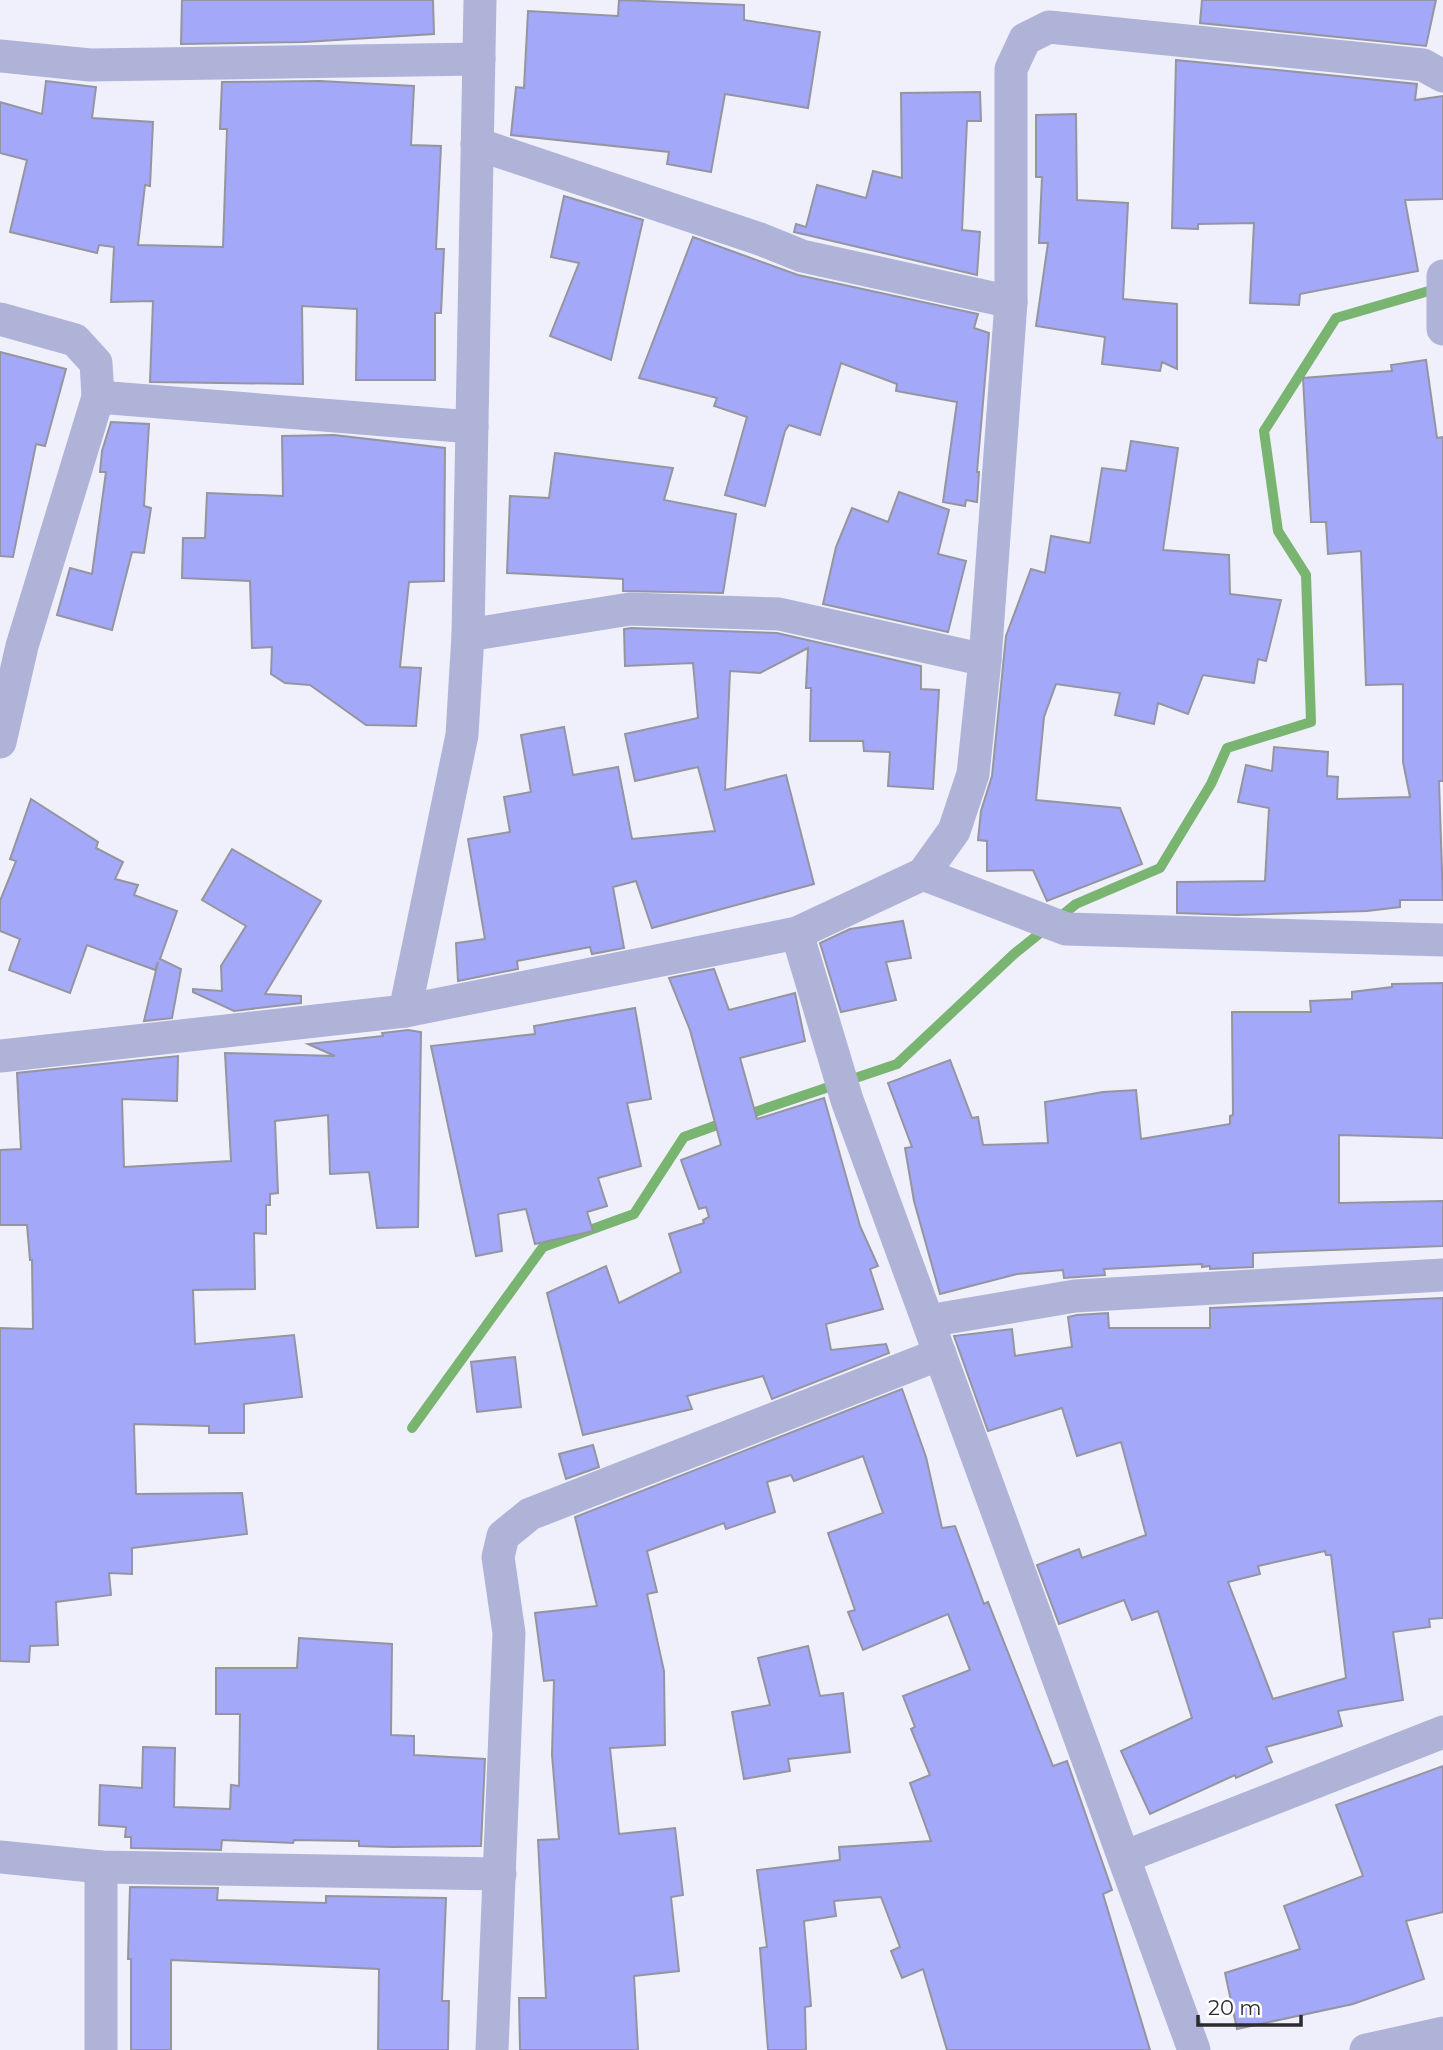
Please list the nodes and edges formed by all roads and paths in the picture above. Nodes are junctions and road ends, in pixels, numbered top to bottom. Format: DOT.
graph roads {
  1 [pos="480,0"];
  2 [pos="0,55"];
  3 [pos="478,59"];
  4 [pos="1443,76"];
  5 [pos="477,144"];
  6 [pos="1443,277"];
  7 [pos="1011,302"];
  8 [pos="0,319"];
  9 [pos="1443,328"];
  10 [pos="98,397"];
  11 [pos="472,427"];
  12 [pos="468,635"];
  13 [pos="11,643"];
  14 [pos="985,660"];
  15 [pos="0,742"];
  16 [pos="923,874"];
  17 [pos="797,933"];
  18 [pos="1443,940"];
  19 [pos="405,1011"];
  20 [pos="0,1056"];
  21 [pos="1443,1275"];
  22 [pos="928,1321"];
  23 [pos="940,1354"];
  24 [pos="1443,1732"];
  25 [pos="0,1857"];
  26 [pos="1124,1857"];
  27 [pos="101,1867"];
  28 [pos="499,1874"];
  29 [pos="1443,2033"];
  30 [pos="101,2050"];
  31 [pos="492,2050"];
  32 [pos="1194,2050"];
  33 [pos="1366,2050"];
  1 -- 3 [label="street"];
  2 -- 3 [label="street"];
  3 -- 5 [label="street"];
  4 -- 7 [label="street"];
  5 -- 7 [label="street"];
  5 -- 11 [label="street"];
  6 -- 9 [label="street"];
  7 -- 14 [label="street"];
  8 -- 10 [label="street"];
  10 -- 11 [label="street"];
  10 -- 13 [label="street"];
  11 -- 12 [label="street"];
  12 -- 14 [label="street"];
  12 -- 19 [label="street"];
  13 -- 15 [label="street"];
  14 -- 16 [label="street"];
  16 -- 17 [label="street"];
  16 -- 18 [label="street"];
  17 -- 19 [label="street"];
  17 -- 22 [label="street"];
  19 -- 20 [label="street"];
  21 -- 22 [label="street"];
  22 -- 23 [label="street"];
  23 -- 26 [label="street"];
  23 -- 28 [label="street"];
  24 -- 26 [label="street"];
  25 -- 27 [label="street"];
  26 -- 32 [label="street"];
  27 -- 28 [label="street"];
  27 -- 30 [label="street"];
  28 -- 31 [label="street"];
  29 -- 33 [label="street"];
}
